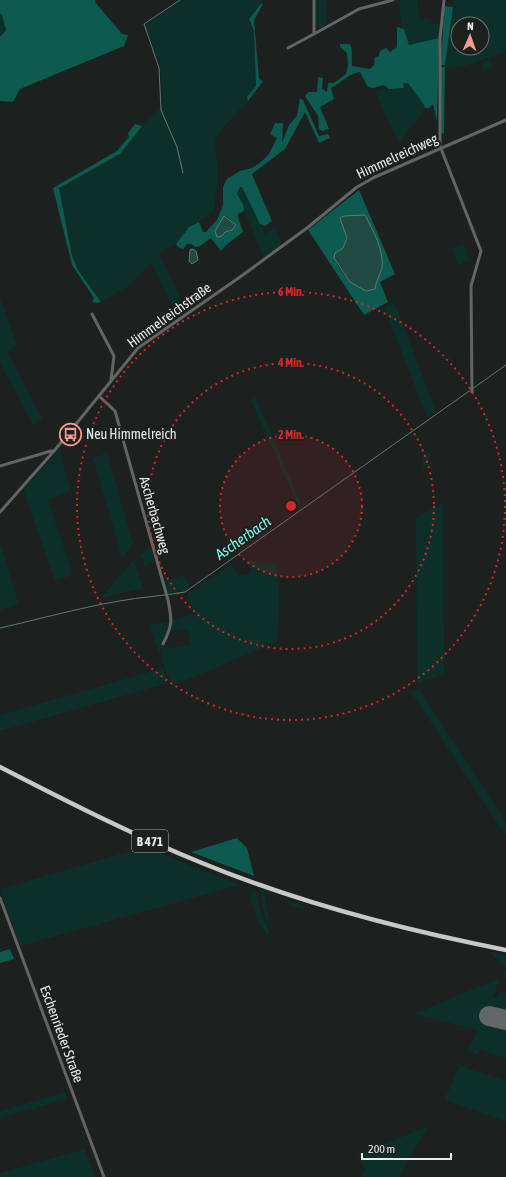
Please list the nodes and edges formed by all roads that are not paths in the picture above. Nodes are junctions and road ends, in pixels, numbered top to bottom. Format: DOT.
graph roads {
  1 [pos="314,0"];
  2 [pos="393,0"];
  3 [pos="444,0"];
  4 [pos="314,34"];
  5 [pos="288,48"];
  6 [pos="506,120"];
  7 [pos="441,148"];
  8 [pos="307,228"];
  9 [pos="92,314"];
  10 [pos="111,380"];
  11 [pos="472,390"];
  12 [pos="99,396"];
  13 [pos="54,451"];
  14 [pos="0,466"];
  15 [pos="0,512"];
  16 [pos="163,644"];
  17 [pos="0,767"];
  18 [pos="0,898"];
  19 [pos="506,950"];
  20 [pos="104,1177"];
  1 -- 4 [label="street"];
  2 -- 4 [label="street"];
  3 -- 7 [label="street"];
  4 -- 5 [label="street"];
  6 -- 7 [label="street, Himmelreichweg"];
  7 -- 8 [label="street, Himmelreichweg"];
  7 -- 11 [label="street"];
  8 -- 10 [label="street, Himmelreichstraße"];
  9 -- 10 [label="street"];
  10 -- 12 [label="street, Himmelreichstraße"];
  12 -- 13 [label="street, Himmelreichstraße"];
  12 -- 16 [label="street, Ascherbachweg"];
  13 -- 14 [label="street"];
  13 -- 15 [label="street, Himmelreichstraße"];
  17 -- 19 [label="highway, B 471"];
  18 -- 20 [label="street, Eschenrieder Straße"];
}
